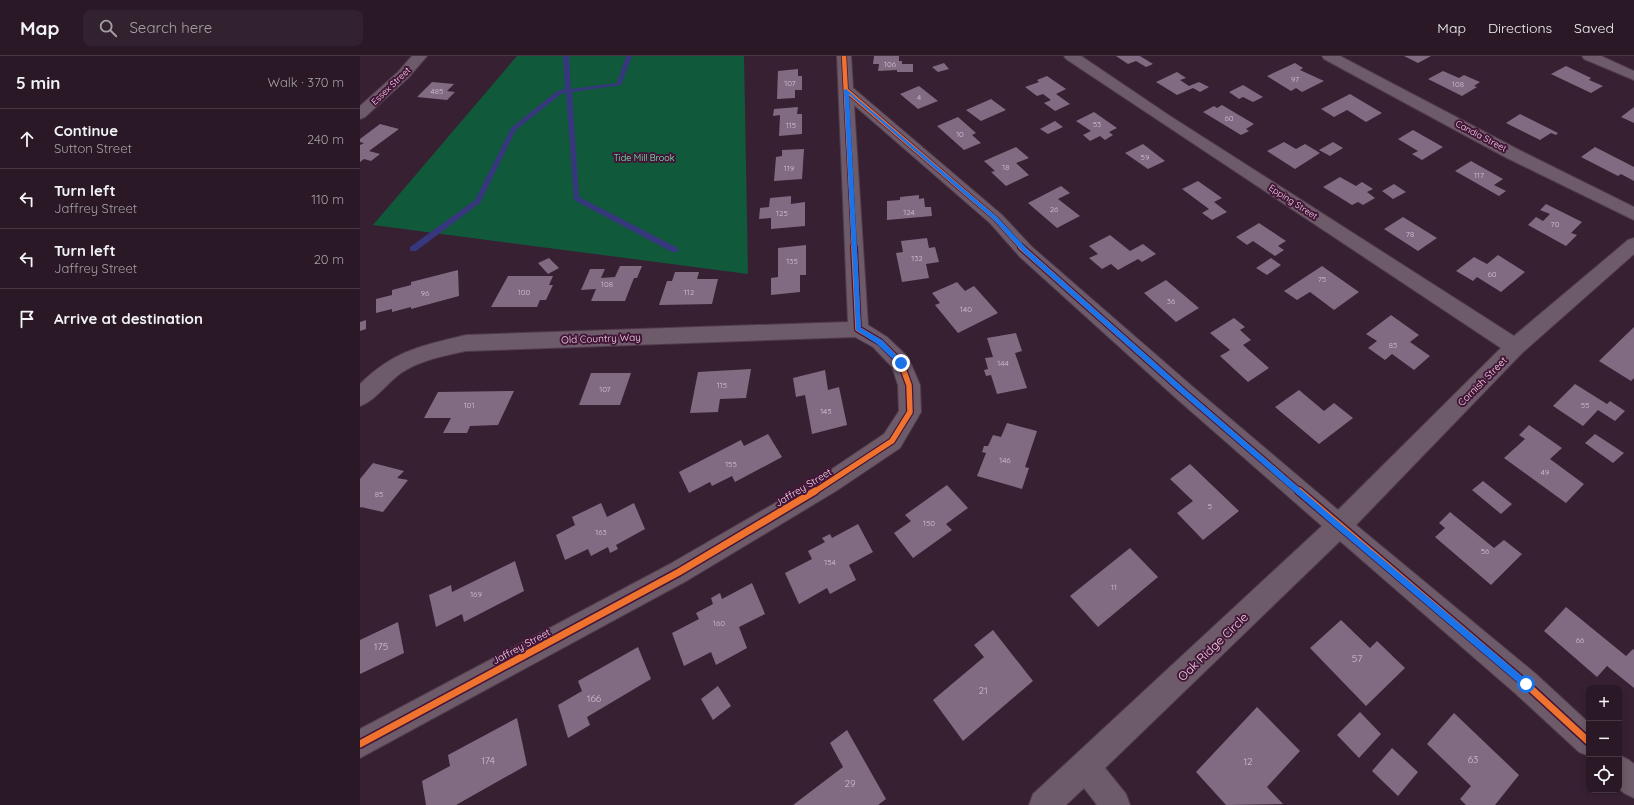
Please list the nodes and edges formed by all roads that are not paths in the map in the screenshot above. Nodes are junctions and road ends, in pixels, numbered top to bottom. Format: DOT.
graph roads {
  1 [pos="420,56"];
  2 [pos="844,56"];
  3 [pos="1071,56"];
  4 [pos="1329,56"];
  5 [pos="1589,56"];
  6 [pos="1634,76"];
  7 [pos="846,90"];
  8 [pos="360,114"];
  9 [pos="1634,214"];
  10 [pos="1634,244"];
  11 [pos="858,329"];
  12 [pos="1515,347"];
  13 [pos="360,397"];
  14 [pos="1339,526"];
  15 [pos="1586,739"];
  16 [pos="360,744"];
  17 [pos="1086,767"];
  18 [pos="1622,773"];
  19 [pos="1634,783"];
  20 [pos="1044,805"];
  21 [pos="1115,805"];
  1 -- 8 [label="street, Essex Street"];
  2 -- 7 [label="street"];
  3 -- 12 [label="street, Epping Street"];
  4 -- 9 [label="street, Candia Street"];
  5 -- 6 [label="street"];
  7 -- 11 [label="street"];
  7 -- 14 [label="street"];
  10 -- 12 [label="street, Cornish Street"];
  11 -- 13 [label="street, Old Country Way"];
  11 -- 16 [label="street, Jaffrey Street"];
  12 -- 14 [label="street, Cornish Street"];
  14 -- 15 [label="street"];
  14 -- 17 [label="street, Oak Ridge Circle"];
  17 -- 20 [label="street, Oak Ridge Circle"];
  17 -- 21 [label="street"];
  18 -- 19 [label="street"];
}
